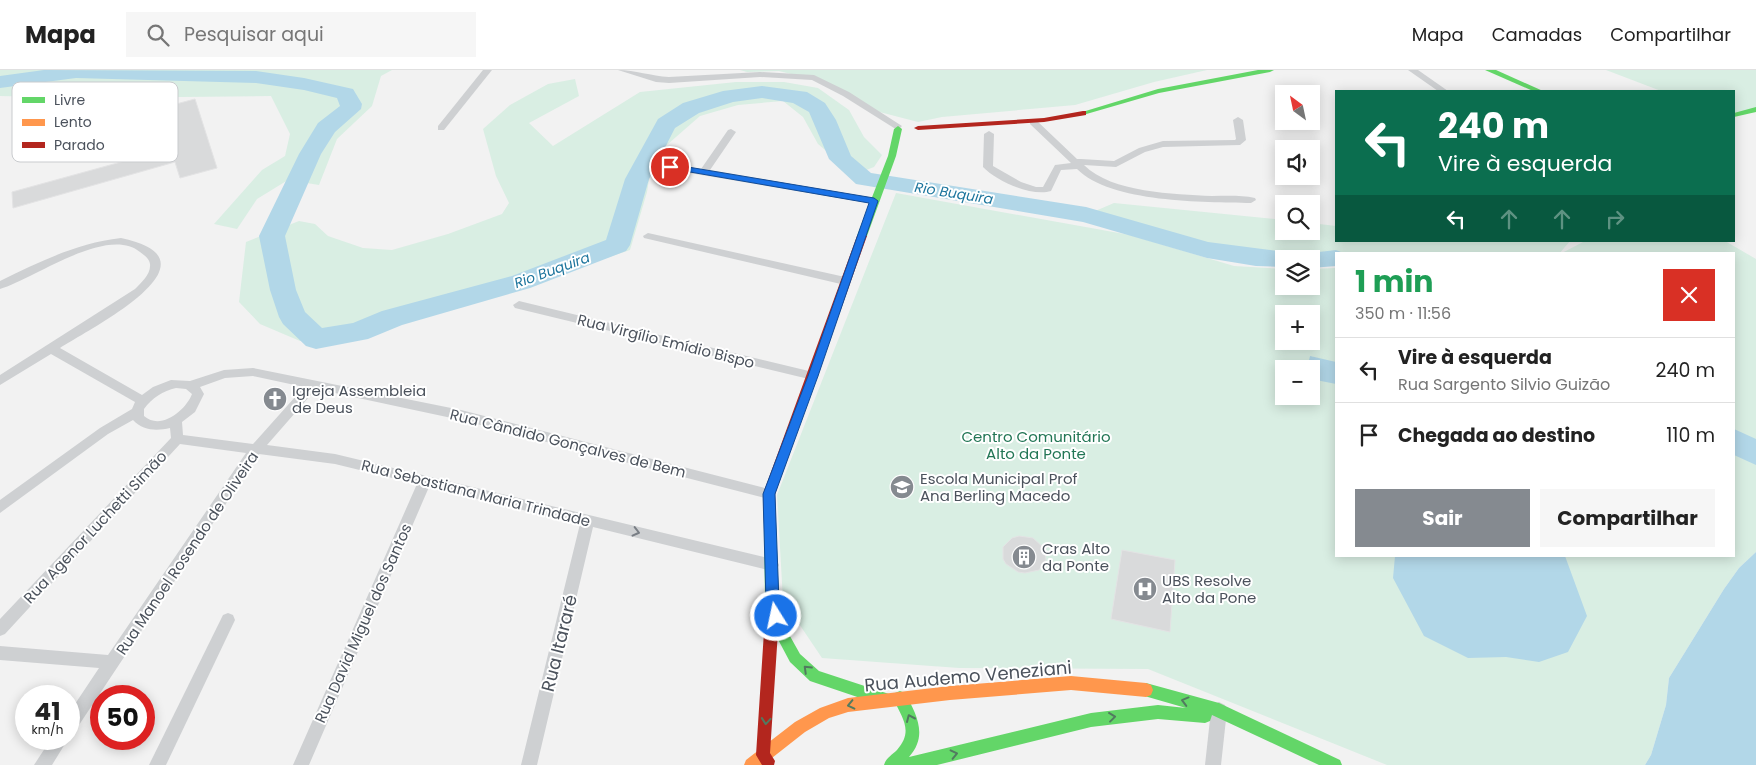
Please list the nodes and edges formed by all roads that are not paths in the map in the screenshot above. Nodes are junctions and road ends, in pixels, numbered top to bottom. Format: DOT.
graph roads {
  1 [pos="488,70"];
  2 [pos="622,70"];
  3 [pos="1270,70"];
  4 [pos="1412,70"];
  5 [pos="1489,70"];
  6 [pos="1442,90"];
  7 [pos="1537,90"];
  8 [pos="1756,110"];
  9 [pos="1735,115"];
  10 [pos="1238,120"];
  11 [pos="1033,122"];
  12 [pos="907,126"];
  13 [pos="441,128"];
  14 [pos="731,132"];
  15 [pos="989,134"];
  16 [pos="1076,163"];
  17 [pos="654,164"];
  18 [pos="704,172"];
  19 [pos="875,197"];
  20 [pos="1252,200"];
  21 [pos="648,236"];
  22 [pos="845,281"];
  23 [pos="0,286"];
  24 [pos="520,305"];
  25 [pos="52,349"];
  26 [pos="813,376"];
  27 [pos="0,381"];
  28 [pos="191,385"];
  29 [pos="313,385"];
  30 [pos="140,406"];
  31 [pos="176,420"];
  32 [pos="177,438"];
  33 [pos="256,449"];
  34 [pos="425,480"];
  35 [pos="769,494"];
  36 [pos="0,507"];
  37 [pos="588,521"];
  38 [pos="772,565"];
  39 [pos="772,602"];
  40 [pos="228,620"];
  41 [pos="0,629"];
  42 [pos="0,653"];
  43 [pos="113,662"];
  44 [pos="900,698"];
  45 [pos="884,699"];
  46 [pos="80,710"];
  47 [pos="1223,714"];
  48 [pos="52,750"];
  49 [pos="763,755"];
  50 [pos="42,765"];
  51 [pos="157,765"];
  52 [pos="301,765"];
  53 [pos="529,765"];
  54 [pos="751,765"];
  55 [pos="771,765"];
  56 [pos="891,765"];
  57 [pos="907,765"];
  58 [pos="1213,765"];
  59 [pos="1335,765"];
  1 -- 13 [label="street"];
  2 -- 12 [label="street"];
  3 -- 11 [label="main road"];
  4 -- 6 [label="street"];
  5 -- 7 [label="main road"];
  8 -- 9 [label="main road"];
  10 -- 16 [label="street"];
  11 -- 12 [label="main road"];
  11 -- 16 [label="street"];
  12 -- 19 [label="main road"];
  14 -- 18 [label="street"];
  15 -- 16 [label="street"];
  16 -- 20 [label="street"];
  17 -- 18 [label="street"];
  18 -- 19 [label="street"];
  19 -- 22 [label="main road"];
  21 -- 22 [label="street"];
  22 -- 26 [label="main road"];
  23 -- 25 [label="street"];
  24 -- 26 [label="street, Rua Virgílio Emídio Bispo"];
  25 -- 27 [label="street"];
  25 -- 30 [label="street"];
  26 -- 35 [label="main road"];
  28 -- 29 [label="street, Rua Cândido Gonçalves de Bem"];
  28 -- 30 [label="street, Rua Cândido Gonçalves de Bem"];
  28 -- 31 [label="street"];
  29 -- 33 [label="street, Rua Manoel Rosendo de Oliveira"];
  29 -- 35 [label="street, Rua Cândido Gonçalves de Bem"];
  30 -- 31 [label="street"];
  30 -- 36 [label="street, Rua Cândido Gonçalves de Bem"];
  31 -- 32 [label="street, Rua Agenor Luchetti Simão"];
  32 -- 33 [label="street, Rua Sebastiana Maria Trindade"];
  32 -- 41 [label="street, Rua Agenor Luchetti Simão"];
  33 -- 34 [label="street, Rua Sebastiana Maria Trindade"];
  33 -- 43 [label="street, Rua Manoel Rosendo de Oliveira"];
  34 -- 37 [label="street, Rua Sebastiana Maria Trindade"];
  34 -- 52 [label="street, Rua David Miguel dos Santos"];
  35 -- 38 [label="main road"];
  37 -- 38 [label="street, Rua Sebastiana Maria Trindade, one-way"];
  37 -- 53 [label="street, Rua Itararé"];
  38 -- 39 [label="main road"];
  45 -- 39 [label="main road, one-way"];
  39 -- 49 [label="main road, one-way"];
  40 -- 51 [label="street"];
  42 -- 43 [label="street"];
  43 -- 46 [label="street, Rua Manoel Rosendo de Oliveira"];
  44 -- 45 [label="main road, Rua Audemo Veneziani"];
  47 -- 44 [label="main road, Rua Audemo Veneziani, one-way"];
  56 -- 44 [label="main road, one-way"];
  45 -- 49 [label="main road, Rua Audemo Veneziani, one-way"];
  57 -- 47 [label="main road, Rua Audemo Veneziani, one-way"];
  47 -- 58 [label="street"];
  47 -- 59 [label="main road, Rua Audemo Veneziani"];
  48 -- 50 [label="street"];
  49 -- 54 [label="main road, Rua Audemo Veneziani"];
  49 -- 55 [label="main road"];
}
